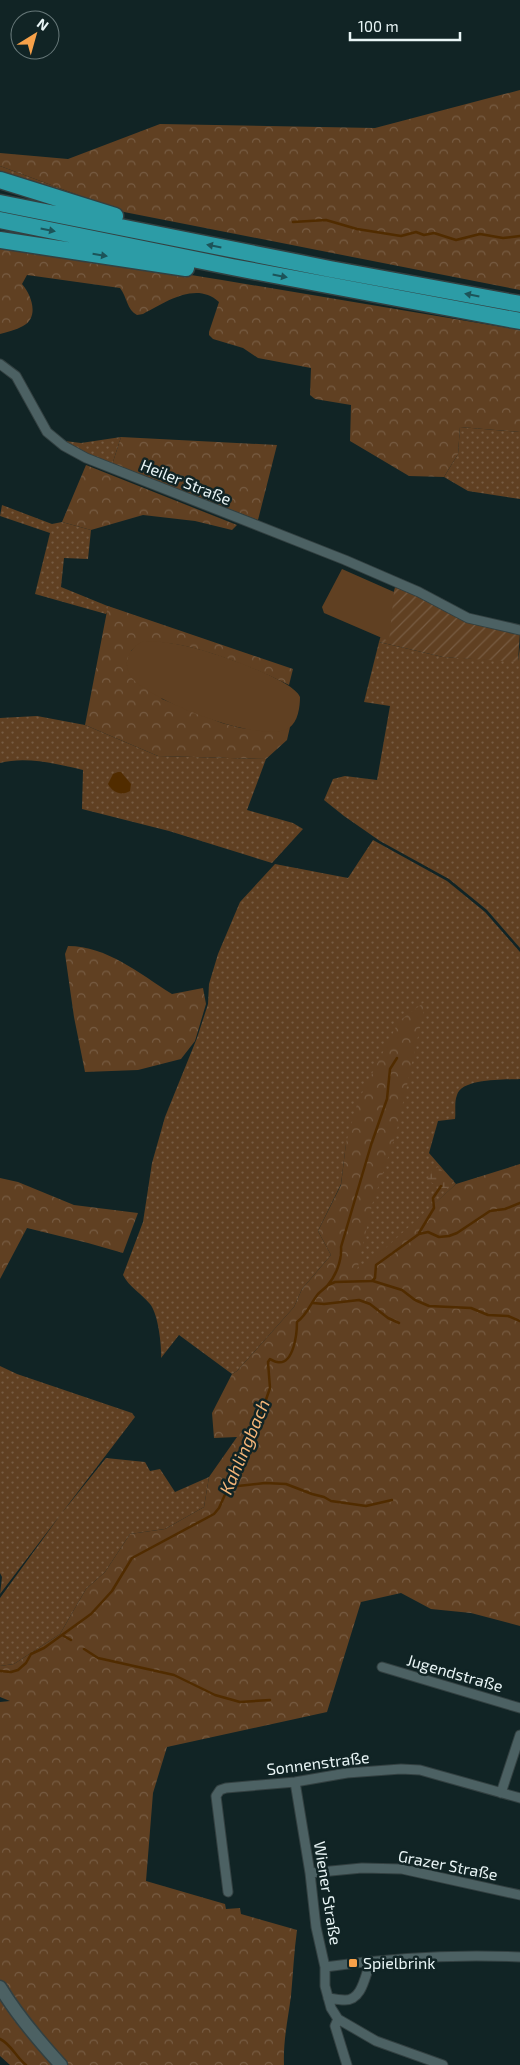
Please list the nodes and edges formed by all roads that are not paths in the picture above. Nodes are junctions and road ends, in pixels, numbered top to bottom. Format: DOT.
graph roads {
  1 [pos="0,180"];
  2 [pos="0,203"];
  3 [pos="0,220"];
  4 [pos="157,234"];
  5 [pos="0,240"];
  6 [pos="232,267"];
  7 [pos="520,304"];
  8 [pos="520,321"];
  9 [pos="0,364"];
  10 [pos="520,630"];
  11 [pos="382,1667"];
  12 [pos="520,1708"];
  13 [pos="520,1735"];
  14 [pos="295,1782"];
  15 [pos="500,1793"];
  16 [pos="520,1798"];
  17 [pos="310,1872"];
  18 [pos="228,1892"];
  19 [pos="520,1895"];
  20 [pos="520,1957"];
  21 [pos="371,1961"];
  22 [pos="325,1967"];
  23 [pos="0,1987"];
  24 [pos="328,1998"];
  25 [pos="338,2019"];
  26 [pos="61,2065"];
  27 [pos="347,2065"];
  28 [pos="443,2065"];
  1 -- 4 [label="highway"];
  2 -- 4 [label="highway"];
  3 -- 6 [label="highway, one-way"];
  7 -- 4 [label="highway, one-way"];
  5 -- 6 [label="highway, one-way"];
  6 -- 8 [label="highway, one-way"];
  9 -- 10 [label="street, Heiler Straße"];
  11 -- 12 [label="street, Jugendstraße"];
  13 -- 15 [label="street"];
  14 -- 15 [label="street, Sonnenstraße"];
  14 -- 17 [label="street, Wiener Straße"];
  14 -- 18 [label="street, Sonnenstraße"];
  15 -- 16 [label="street, Sonnenstraße"];
  17 -- 19 [label="street, Grazer Straße"];
  17 -- 22 [label="street, Wiener Straße"];
  20 -- 21 [label="street"];
  21 -- 22 [label="street"];
  21 -- 24 [label="street"];
  22 -- 24 [label="street, Wiener Straße"];
  23 -- 26 [label="main road"];
  24 -- 25 [label="street, Wiener Straße"];
  25 -- 27 [label="street, Wiener Straße"];
  25 -- 28 [label="street"];
}
